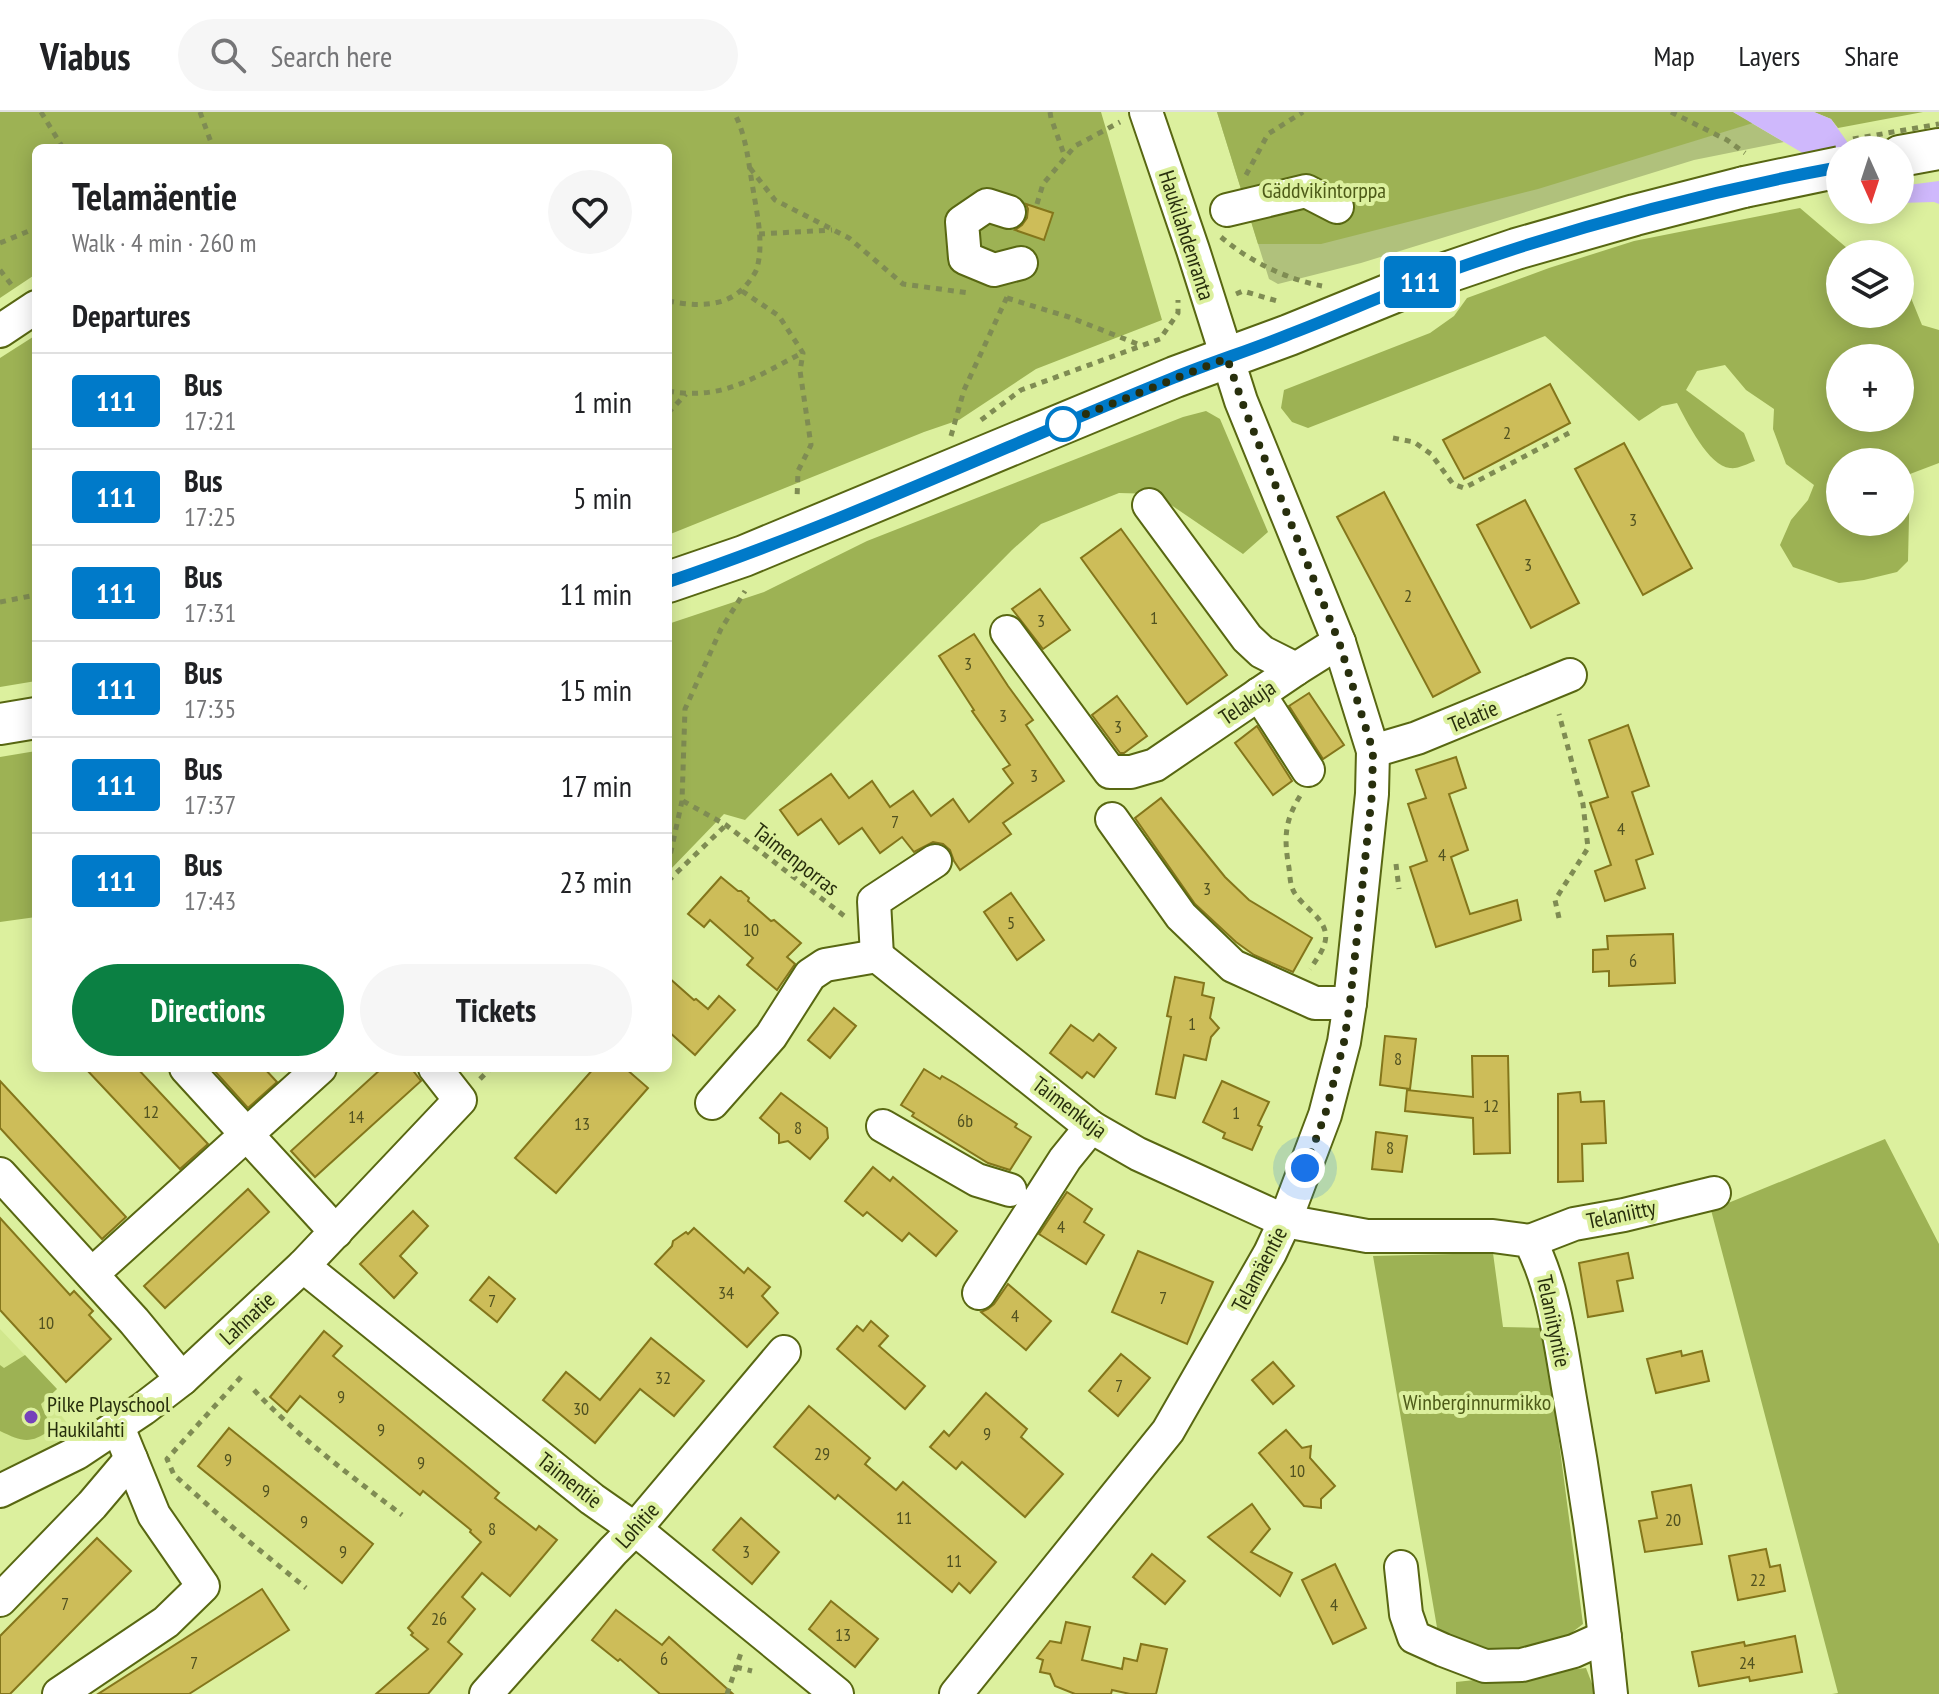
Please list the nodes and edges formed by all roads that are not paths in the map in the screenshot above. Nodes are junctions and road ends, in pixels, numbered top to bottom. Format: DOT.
graph roads {
  1 [pos="1146,112"];
  2 [pos="1939,149"];
  3 [pos="1914,153"];
  4 [pos="1826,170"];
  5 [pos="1337,207"];
  6 [pos="1009,212"];
  7 [pos="1220,221"];
  8 [pos="1021,263"];
  9 [pos="25,298"];
  10 [pos="0,331"];
  11 [pos="1227,358"];
  12 [pos="1149,505"];
  13 [pos="672,581"];
  14 [pos="1007,632"];
  15 [pos="1339,642"];
  16 [pos="1296,669"];
  17 [pos="1570,675"];
  18 [pos="1259,694"];
  19 [pos="32,719"];
  20 [pos="0,724"];
  21 [pos="1373,751"];
  22 [pos="1308,770"];
  23 [pos="1112,819"];
  24 [pos="935,861"];
  25 [pos="877,956"];
  26 [pos="1350,1003"];
  27 [pos="190,1072"];
  28 [pos="316,1072"];
  29 [pos="438,1072"];
  30 [pos="712,1103"];
  31 [pos="883,1126"];
  32 [pos="1091,1127"];
  33 [pos="247,1135"];
  34 [pos="0,1174"];
  35 [pos="1010,1190"];
  36 [pos="1714,1193"];
  37 [pos="1285,1221"];
  38 [pos="336,1232"];
  39 [pos="1530,1241"];
  40 [pos="303,1266"];
  41 [pos="92,1274"];
  42 [pos="979,1293"];
  43 [pos="784,1352"];
  44 [pos="182,1379"];
  45 [pos="118,1427"];
  46 [pos="131,1459"];
  47 [pos="0,1491"];
  48 [pos="635,1529"];
  49 [pos="1401,1567"];
  50 [pos="0,1600"];
  51 [pos="1605,1637"];
  52 [pos="59,1694"];
  53 [pos="486,1694"];
  54 [pos="837,1694"];
  55 [pos="956,1694"];
  56 [pos="1611,1694"];
  1 -- 11 [label="street, Haukilahdenranta"];
  2 -- 3 [label="main road"];
  4 -- 11 [label="main road, bridge"];
  5 -- 7 [label="street"];
  6 -- 8 [label="street"];
  9 -- 10 [label="street"];
  11 -- 13 [label="main road"];
  11 -- 15 [label="street, Telamäentie"];
  12 -- 16 [label="street"];
  14 -- 18 [label="street, Telakuja"];
  15 -- 16 [label="street, Telakuja"];
  15 -- 21 [label="street, Telamäentie"];
  16 -- 18 [label="street, Telakuja"];
  17 -- 21 [label="street, Telatie"];
  18 -- 22 [label="street"];
  19 -- 20 [label="main road"];
  21 -- 26 [label="street, Telamäentie"];
  23 -- 26 [label="street"];
  24 -- 25 [label="street"];
  25 -- 30 [label="street"];
  25 -- 32 [label="street, Taimenkuja"];
  26 -- 37 [label="street, Telamäentie"];
  27 -- 33 [label="street"];
  28 -- 33 [label="street"];
  29 -- 38 [label="street, Lahnatie"];
  31 -- 35 [label="street"];
  32 -- 37 [label="street, Taimenkuja"];
  32 -- 42 [label="street"];
  33 -- 38 [label="street"];
  33 -- 41 [label="street"];
  34 -- 41 [label="street"];
  36 -- 39 [label="street, Telaniitty"];
  37 -- 39 [label="street"];
  37 -- 55 [label="street, Telamäentie"];
  38 -- 40 [label="street, Lahnatie"];
  39 -- 51 [label="street, Telaniityntie"];
  40 -- 44 [label="street, Lahnatie"];
  40 -- 48 [label="street, Taimentie"];
  41 -- 44 [label="street"];
  43 -- 48 [label="street, Lohitie"];
  44 -- 45 [label="street, Lahnatie"];
  45 -- 46 [label="street"];
  45 -- 47 [label="street, Lahnatie"];
  46 -- 50 [label="street"];
  46 -- 52 [label="street"];
  48 -- 53 [label="street, Lohitie"];
  48 -- 54 [label="street, Taimentie"];
  49 -- 51 [label="street"];
  51 -- 56 [label="street, Telaniityntie"];
}
